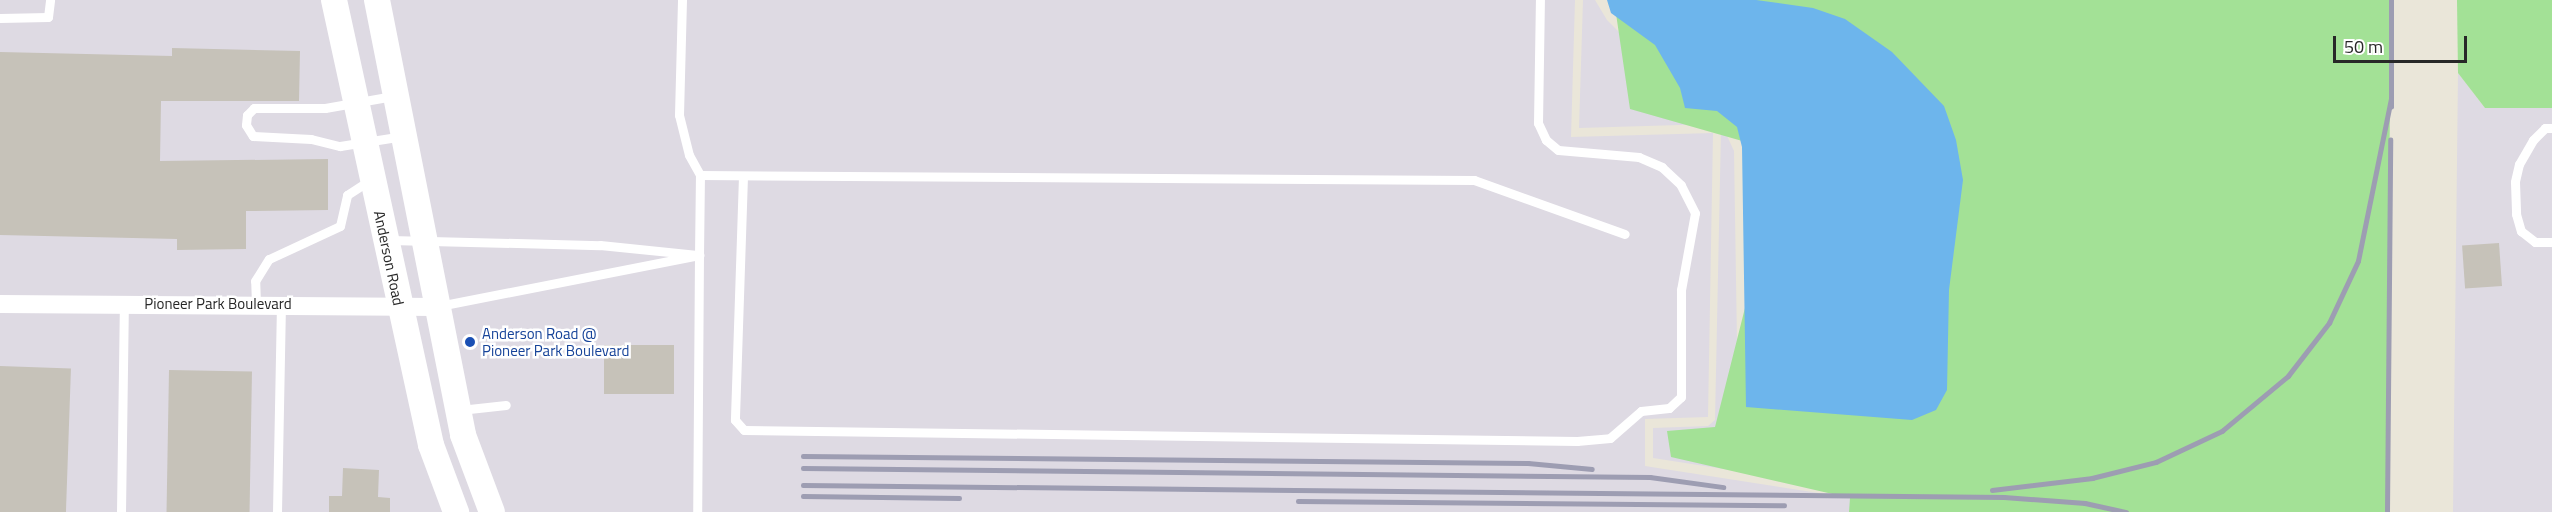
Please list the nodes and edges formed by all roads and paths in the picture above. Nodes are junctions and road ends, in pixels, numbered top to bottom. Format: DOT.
graph roads {
  1 [pos="50,0"];
  2 [pos="334,0"];
  3 [pos="377,0"];
  4 [pos="682,0"];
  5 [pos="1540,0"];
  6 [pos="0,18"];
  7 [pos="395,96"];
  8 [pos="356,103"];
  9 [pos="2552,128"];
  10 [pos="403,136"];
  11 [pos="364,143"];
  12 [pos="700,175"];
  13 [pos="744,176"];
  14 [pos="372,179"];
  15 [pos="1625,234"];
  16 [pos="423,239"];
  17 [pos="385,241"];
  18 [pos="2552,242"];
  19 [pos="699,255"];
  20 [pos="0,304"];
  21 [pos="124,304"];
  22 [pos="256,304"];
  23 [pos="281,304"];
  24 [pos="399,307"];
  25 [pos="436,307"];
  26 [pos="506,405"];
  27 [pos="458,411"];
  28 [pos="121,512"];
  29 [pos="277,512"];
  30 [pos="456,512"];
  31 [pos="492,512"];
  32 [pos="697,512"];
  1 -- 6 [label="lane"];
  2 -- 8 [label="main road, Anderson Road"];
  3 -- 7 [label="main road"];
  4 -- 12 [label="lane"];
  5 -- 13 [label="lane"];
  7 -- 8 [label="lane"];
  7 -- 10 [label="main road"];
  8 -- 11 [label="main road, Anderson Road"];
  8 -- 11 [label="lane"];
  9 -- 18 [label="lane"];
  10 -- 11 [label="lane"];
  10 -- 16 [label="main road"];
  11 -- 14 [label="main road, Anderson Road"];
  12 -- 13 [label="lane"];
  12 -- 19 [label="lane"];
  13 -- 15 [label="lane"];
  14 -- 17 [label="main road, Anderson Road"];
  14 -- 22 [label="lane"];
  16 -- 17 [label="lane"];
  16 -- 19 [label="lane"];
  16 -- 25 [label="main road"];
  17 -- 24 [label="main road, Anderson Road"];
  19 -- 25 [label="lane"];
  19 -- 32 [label="lane"];
  20 -- 21 [label="street, Pioneer Park Boulevard"];
  21 -- 22 [label="street, Pioneer Park Boulevard"];
  21 -- 28 [label="lane"];
  22 -- 23 [label="street, Pioneer Park Boulevard"];
  23 -- 24 [label="street, Pioneer Park Boulevard"];
  23 -- 29 [label="lane"];
  24 -- 25 [label="street, Pioneer Park Boulevard"];
  24 -- 30 [label="main road, Anderson Road"];
  25 -- 27 [label="main road"];
  26 -- 27 [label="lane"];
  27 -- 31 [label="main road"];
}
